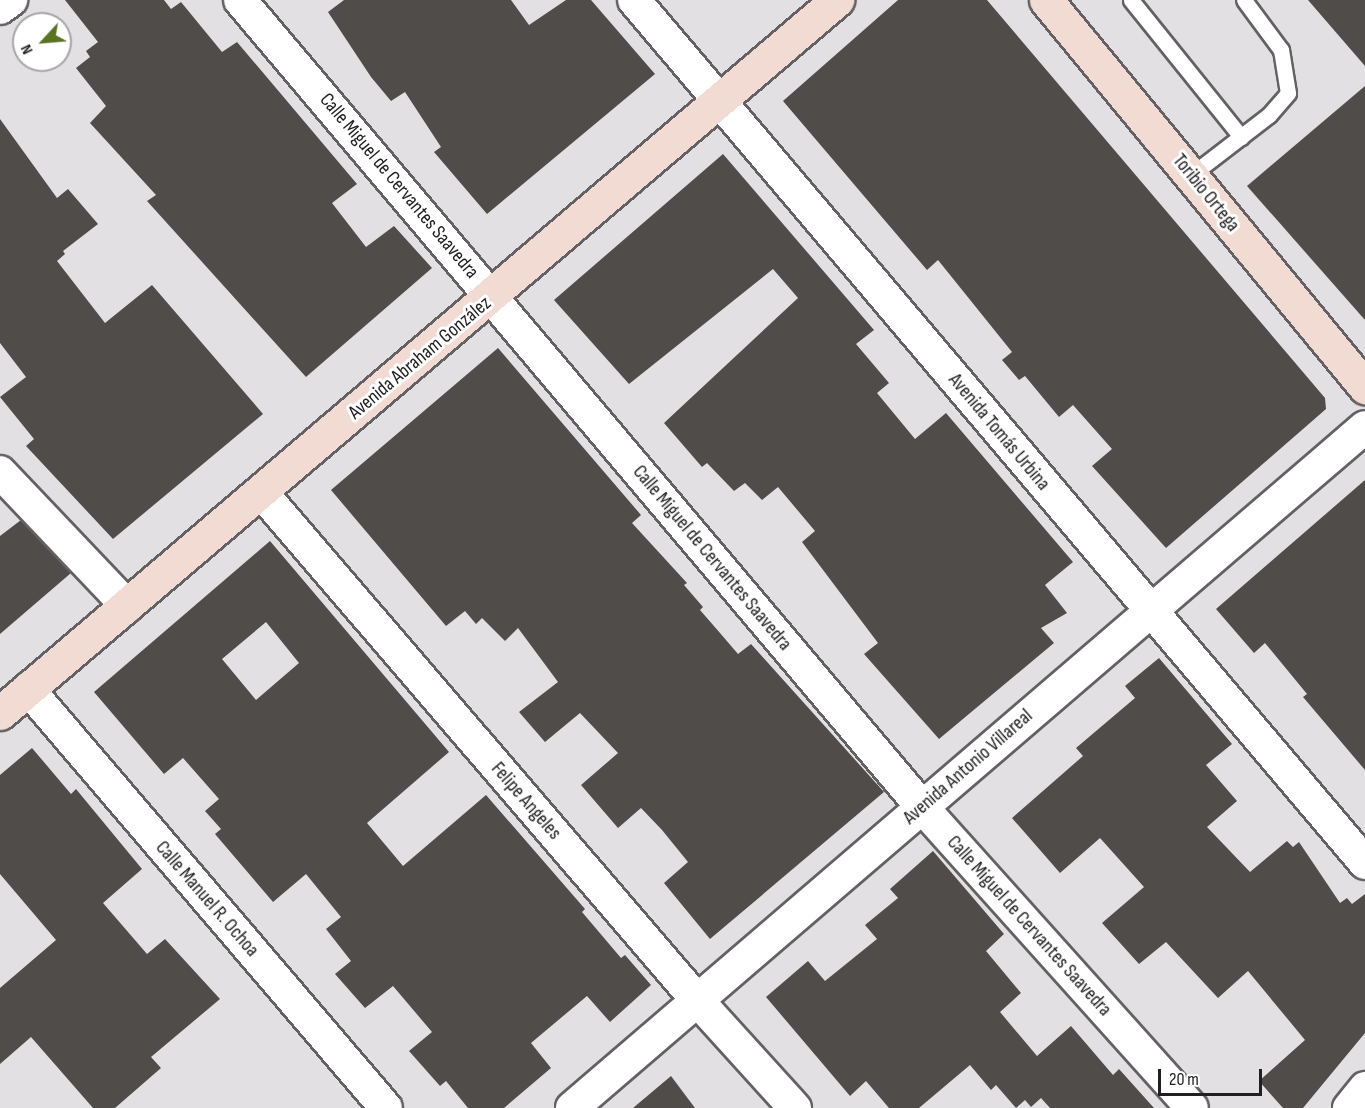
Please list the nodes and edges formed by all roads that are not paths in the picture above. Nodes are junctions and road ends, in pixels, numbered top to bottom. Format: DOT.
graph roads {
  1 [pos="11,0"];
  2 [pos="240,0"];
  3 [pos="634,0"];
  4 [pos="837,0"];
  5 [pos="1046,0"];
  6 [pos="1131,0"];
  7 [pos="1244,0"];
  8 [pos="0,8"];
  9 [pos="718,101"];
  10 [pos="1241,137"];
  11 [pos="1191,175"];
  12 [pos="493,297"];
  13 [pos="1365,387"];
  14 [pos="1365,427"];
  15 [pos="0,472"];
  16 [pos="261,492"];
  17 [pos="127,606"];
  18 [pos="1151,611"];
  19 [pos="28,689"];
  20 [pos="0,713"];
  21 [pos="922,807"];
  22 [pos="1365,863"];
  23 [pos="697,1000"];
  24 [pos="1365,1088"];
  25 [pos="386,1108"];
  26 [pos="572,1108"];
  27 [pos="795,1108"];
  28 [pos="1192,1108"];
  29 [pos="1349,1108"];
  1 -- 8 [label="street"];
  2 -- 12 [label="street, Calle Miguel de Cervantes Saavedra"];
  3 -- 9 [label="street, Avenida Tomás Urbina"];
  4 -- 9 [label="main road, Avenida Abraham González"];
  5 -- 11 [label="main road, Toribio Ortega"];
  6 -- 10 [label="lane"];
  7 -- 10 [label="lane"];
  9 -- 12 [label="main road, Avenida Abraham González"];
  9 -- 18 [label="street, Avenida Tomás Urbina"];
  10 -- 11 [label="lane"];
  11 -- 13 [label="main road, Toribio Ortega"];
  12 -- 16 [label="main road, Avenida Abraham González"];
  12 -- 21 [label="street, Calle Miguel de Cervantes Saavedra"];
  14 -- 18 [label="street, Avenida Antonio Villareal"];
  15 -- 17 [label="street"];
  16 -- 17 [label="main road, Avenida Abraham González"];
  16 -- 23 [label="street, Felipe Angeles"];
  17 -- 19 [label="main road, Avenida Abraham González"];
  18 -- 21 [label="street, Avenida Antonio Villareal"];
  18 -- 22 [label="street, Avenida Tomás Urbina"];
  19 -- 20 [label="main road, Avenida Abraham González"];
  19 -- 25 [label="street, Calle Manuel R. Ochoa"];
  21 -- 23 [label="street, Avenida Antonio Villareal"];
  21 -- 28 [label="street, Calle Miguel de Cervantes Saavedra"];
  23 -- 26 [label="street, Avenida Antonio Villareal"];
  23 -- 27 [label="street, Felipe Angeles"];
  24 -- 29 [label="street"];
}
